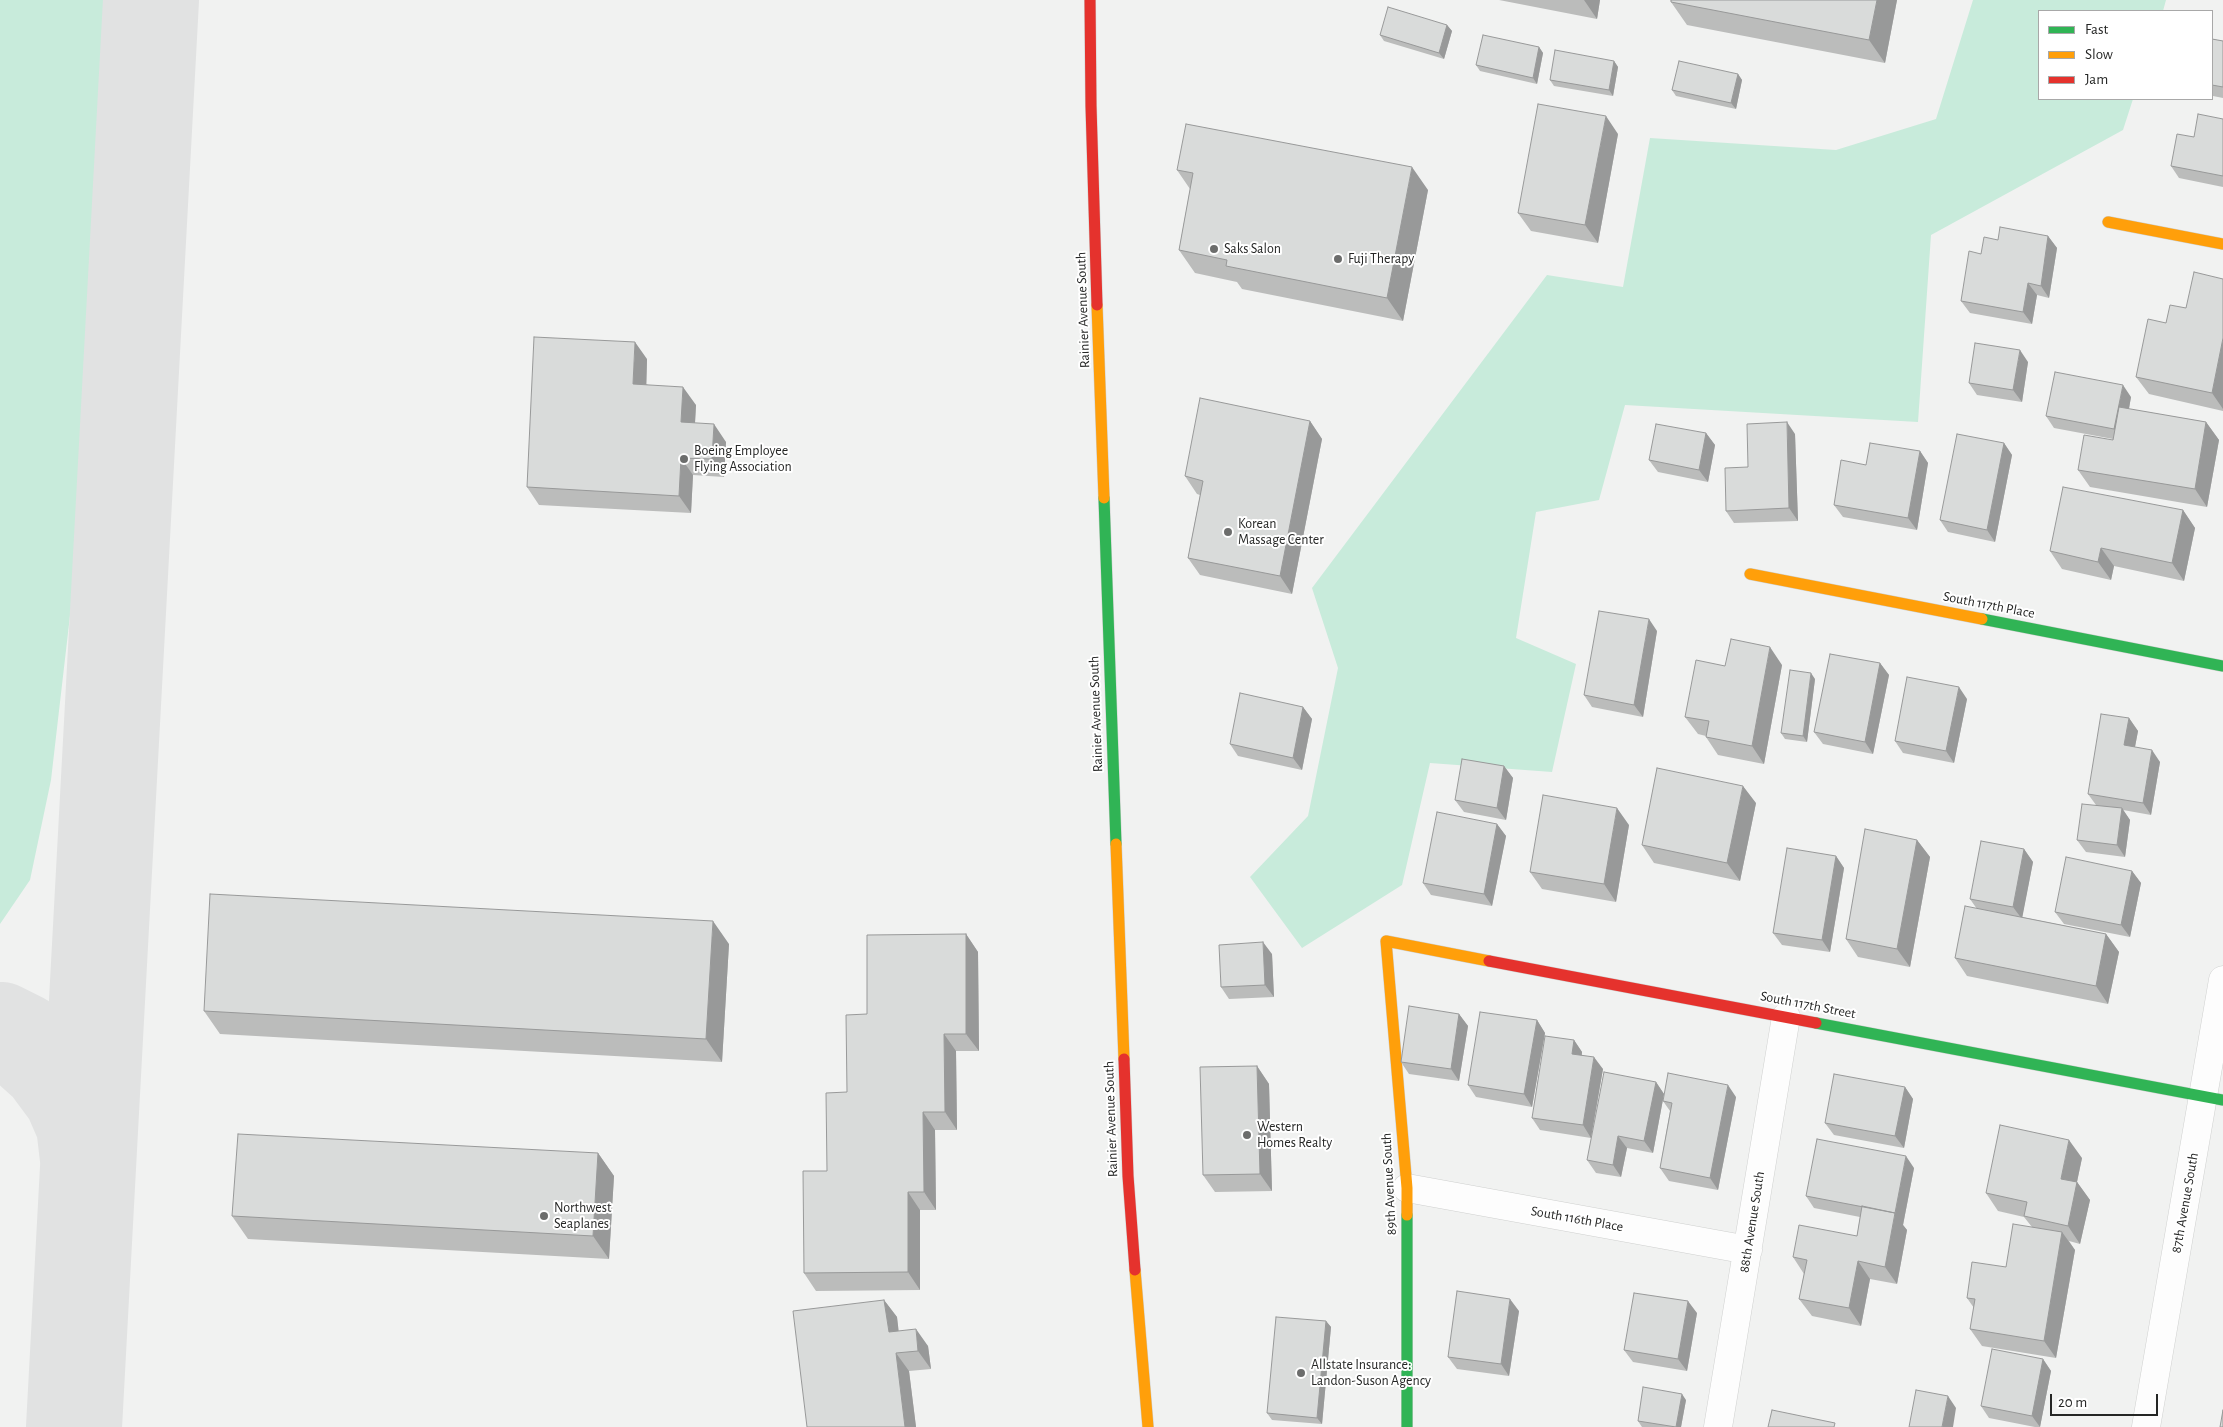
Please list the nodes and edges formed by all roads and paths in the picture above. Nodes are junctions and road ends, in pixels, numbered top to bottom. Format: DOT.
graph roads {
  1 [pos="1090,0"];
  2 [pos="2108,222"];
  3 [pos="2223,244"];
  4 [pos="1750,574"];
  5 [pos="2223,666"];
  6 [pos="1386,941"];
  7 [pos="2223,980"];
  8 [pos="1786,1016"];
  9 [pos="2213,1098"];
  10 [pos="1407,1188"];
  11 [pos="1748,1250"];
  12 [pos="1148,1427"];
  13 [pos="1407,1427"];
  14 [pos="1718,1427"];
  15 [pos="2146,1427"];
  1 -- 12 [label="street, Rainier Avenue South"];
  2 -- 3 [label="street"];
  4 -- 5 [label="street, South 117th Place"];
  6 -- 8 [label="street, South 117th Street"];
  6 -- 10 [label="street, 89th Avenue South"];
  7 -- 9 [label="street, 87th Avenue South"];
  8 -- 9 [label="street, South 117th Street"];
  8 -- 11 [label="street, 88th Avenue South"];
  9 -- 15 [label="street, 87th Avenue South"];
  10 -- 11 [label="street, South 116th Place"];
  10 -- 13 [label="street, 89th Avenue South"];
  11 -- 14 [label="street, 88th Avenue South"];
}
